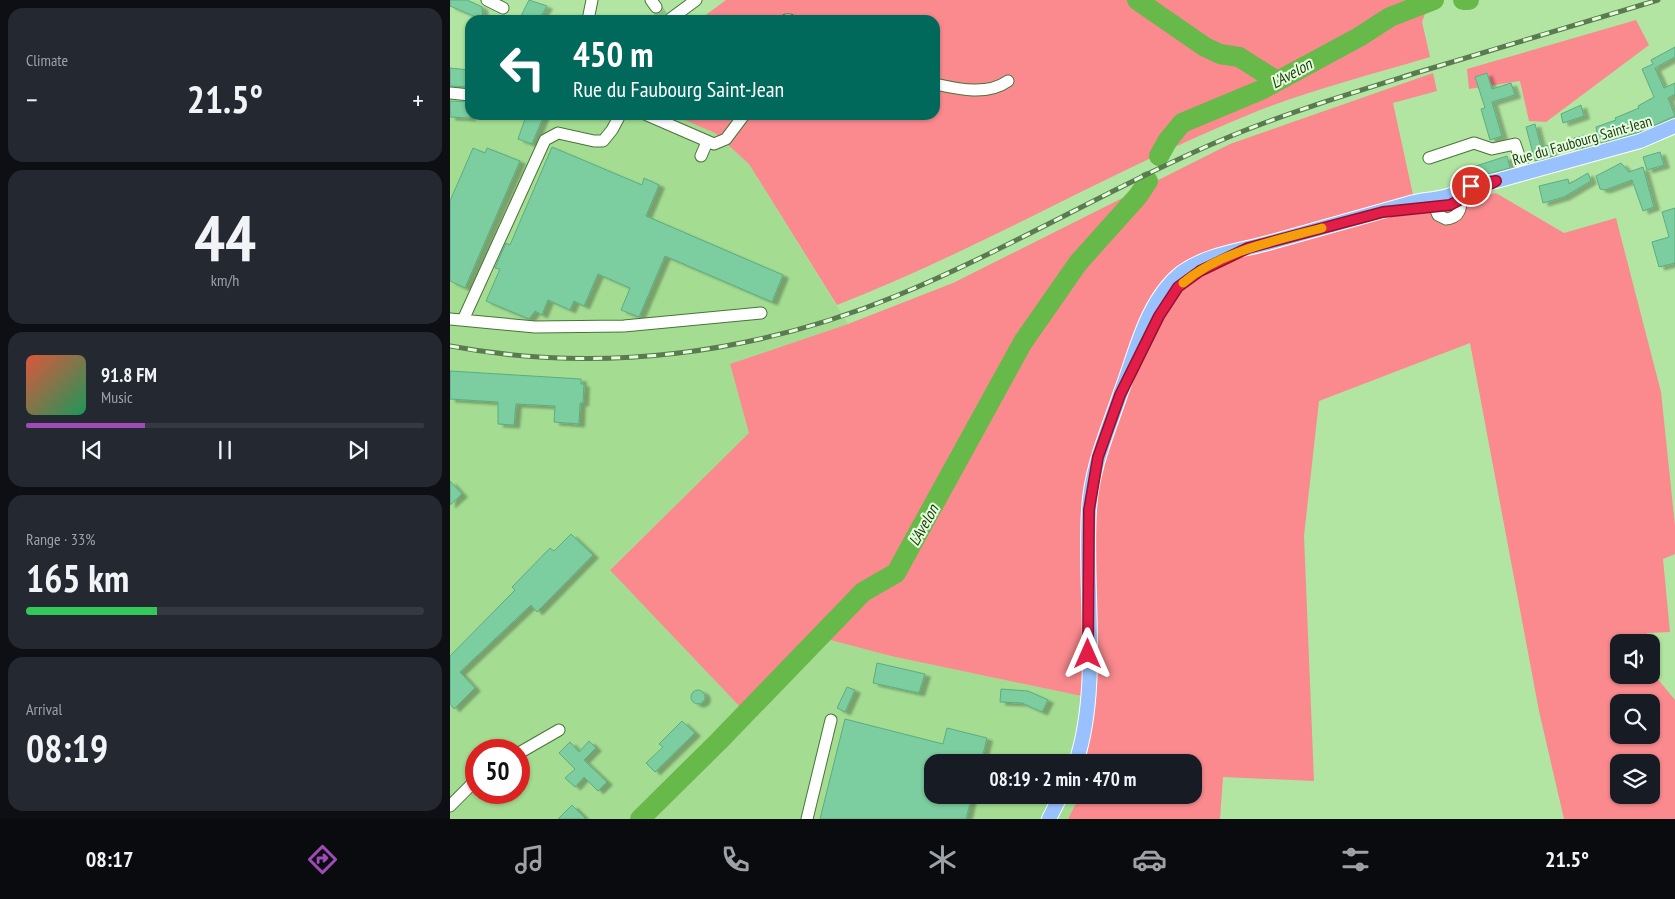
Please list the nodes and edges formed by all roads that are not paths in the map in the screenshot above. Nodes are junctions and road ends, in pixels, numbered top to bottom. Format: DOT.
graph roads {
  1 [pos="487,0"];
  2 [pos="592,0"];
  3 [pos="696,0"];
  4 [pos="503,8"];
  5 [pos="589,15"];
  6 [pos="675,15"];
  7 [pos="1008,81"];
  8 [pos="940,85"];
  9 [pos="450,93"];
  10 [pos="465,94"];
  11 [pos="617,120"];
  12 [pos="658,120"];
  13 [pos="739,120"];
  14 [pos="1675,127"];
  15 [pos="707,142"];
  16 [pos="701,156"];
  17 [pos="1429,158"];
  18 [pos="1525,173"];
  19 [pos="1496,181"];
  20 [pos="1439,202"];
  21 [pos="761,313"];
  22 [pos="450,319"];
  23 [pos="463,320"];
  24 [pos="831,720"];
  25 [pos="559,730"];
  26 [pos="530,747"];
  27 [pos="1078,754"];
  28 [pos="465,791"];
  29 [pos="1056,804"];
  30 [pos="450,806"];
  31 [pos="807,819"];
  32 [pos="1049,819"];
  1 -- 4 [label="street"];
  2 -- 5 [label="street"];
  3 -- 6 [label="street"];
  7 -- 8 [label="street"];
  9 -- 10 [label="street"];
  11 -- 23 [label="street"];
  12 -- 15 [label="street"];
  13 -- 15 [label="street"];
  14 -- 18 [label="main road, Rue du Faubourg Saint-Jean"];
  15 -- 16 [label="street"];
  17 -- 18 [label="street"];
  18 -- 19 [label="main road, Rue du Faubourg Saint-Jean"];
  19 -- 20 [label="main road, Rue du Faubourg Saint-Jean"];
  19 -- 20 [label="main road, Rue du Faubourg Saint-Jean"];
  20 -- 27 [label="main road, Rue du Faubourg Saint-Jean"];
  21 -- 23 [label="street"];
  22 -- 23 [label="street"];
  24 -- 31 [label="street"];
  25 -- 26 [label="street"];
  28 -- 30 [label="street"];
  29 -- 32 [label="main road"];
}
